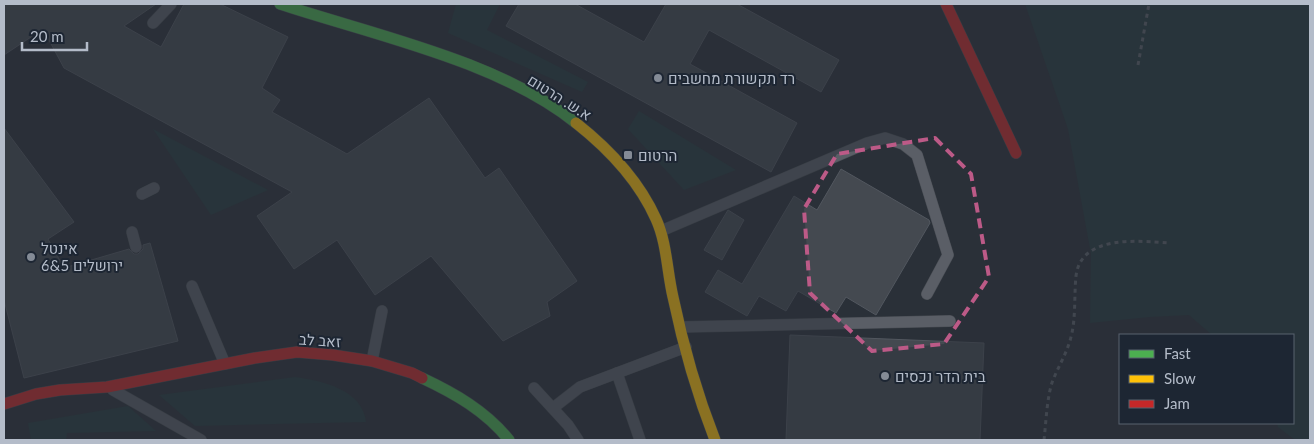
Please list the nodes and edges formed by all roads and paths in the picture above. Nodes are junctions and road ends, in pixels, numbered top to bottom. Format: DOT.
graph roads {
  1 [pos="170,4"];
  2 [pos="283,4"];
  3 [pos="946,4"];
  4 [pos="1149,4"];
  5 [pos="153,23"];
  6 [pos="1138,65"];
  7 [pos="1016,153"];
  8 [pos="154,188"];
  9 [pos="142,194"];
  10 [pos="132,232"];
  11 [pos="661,232"];
  12 [pos="1169,243"];
  13 [pos="136,247"];
  14 [pos="192,286"];
  15 [pos="927,294"];
  16 [pos="382,311"];
  17 [pos="950,321"];
  18 [pos="680,327"];
  19 [pos="686,347"];
  20 [pos="372,361"];
  21 [pos="224,364"];
  22 [pos="617,373"];
  23 [pos="107,387"];
  24 [pos="534,388"];
  25 [pos="80,402"];
  26 [pos="4,404"];
  27 [pos="553,408"];
  28 [pos="201,440"];
  29 [pos="509,440"];
  30 [pos="578,440"];
  31 [pos="640,440"];
  32 [pos="715,440"];
  33 [pos="1044,440"];
  1 -- 5 [label="lane"];
  2 -- 11 [label="street, א.ש. הרטום"];
  3 -- 7 [label="street"];
  4 -- 6 [label="path"];
  8 -- 9 [label="lane"];
  10 -- 13 [label="lane"];
  11 -- 15 [label="lane"];
  11 -- 18 [label="street, א.ש. הרטום"];
  12 -- 33 [label="path"];
  14 -- 21 [label="lane"];
  16 -- 20 [label="lane"];
  17 -- 18 [label="lane"];
  18 -- 19 [label="street, א.ש. הרטום"];
  19 -- 22 [label="lane"];
  19 -- 32 [label="street, א.ש. הרטום"];
  20 -- 21 [label="street, זאב לב"];
  20 -- 29 [label="street, זאב לב"];
  21 -- 23 [label="street, זאב לב"];
  22 -- 27 [label="lane"];
  22 -- 31 [label="lane"];
  23 -- 25 [label="street, זאב לב"];
  23 -- 26 [label="street, זאב לב"];
  23 -- 28 [label="lane"];
  24 -- 27 [label="lane"];
  27 -- 30 [label="lane"];
}
